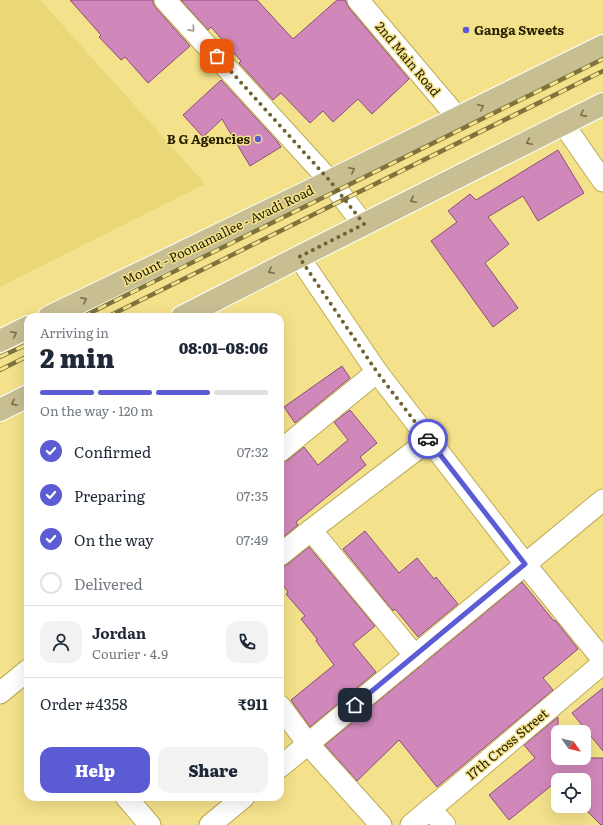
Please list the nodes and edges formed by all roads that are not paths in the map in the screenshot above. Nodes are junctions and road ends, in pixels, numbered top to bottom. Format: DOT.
graph roads {
  1 [pos="165,0"];
  2 [pos="358,0"];
  3 [pos="603,46"];
  4 [pos="603,104"];
  5 [pos="458,118"];
  6 [pos="564,125"];
  7 [pos="330,181"];
  8 [pos="603,181"];
  9 [pos="364,224"];
  10 [pos="299,257"];
  11 [pos="57,313"];
  12 [pos="190,313"];
  13 [pos="24,329"];
  14 [pos="0,340"];
  15 [pos="377,372"];
  16 [pos="24,398"];
  17 [pos="0,410"];
  18 [pos="429,440"];
  19 [pos="284,448"];
  20 [pos="603,500"];
  21 [pos="311,530"];
  22 [pos="284,552"];
  23 [pos="525,564"];
  24 [pos="415,656"];
  25 [pos="603,660"];
  26 [pos="603,663"];
  27 [pos="24,673"];
  28 [pos="0,694"];
  29 [pos="284,711"];
  30 [pos="308,744"];
  31 [pos="284,764"];
  32 [pos="129,801"];
  33 [pos="239,801"];
  34 [pos="430,809"];
  35 [pos="150,825"];
  36 [pos="210,825"];
  37 [pos="381,825"];
  38 [pos="411,825"];
  39 [pos="445,825"];
  1 -- 7 [label="street, one-way"];
  2 -- 5 [label="street, 2nd Main Road"];
  5 -- 3 [label="main road, Mount - Poonamallee - Avadi Road, one-way"];
  4 -- 6 [label="main road, one-way"];
  7 -- 5 [label="main road, Mount - Poonamallee - Avadi Road, one-way"];
  6 -- 8 [label="street"];
  6 -- 9 [label="main road, one-way"];
  7 -- 9 [label="street"];
  11 -- 7 [label="main road, Mount - Poonamallee - Avadi Road, one-way"];
  9 -- 10 [label="main road"];
  10 -- 12 [label="main road, one-way"];
  10 -- 15 [label="street"];
  14 -- 13 [label="main road, one-way"];
  15 -- 18 [label="street"];
  15 -- 19 [label="street"];
  16 -- 17 [label="main road, one-way"];
  18 -- 21 [label="street"];
  18 -- 23 [label="street"];
  20 -- 23 [label="street"];
  21 -- 22 [label="street"];
  21 -- 24 [label="street"];
  23 -- 24 [label="street"];
  23 -- 25 [label="street"];
  24 -- 30 [label="street"];
  26 -- 34 [label="street, 17th Cross Street"];
  27 -- 28 [label="street"];
  29 -- 30 [label="street"];
  30 -- 31 [label="street"];
  30 -- 37 [label="street"];
  32 -- 35 [label="street"];
  33 -- 36 [label="street"];
  34 -- 38 [label="street, 17th Cross Street"];
  34 -- 39 [label="street"];
}
